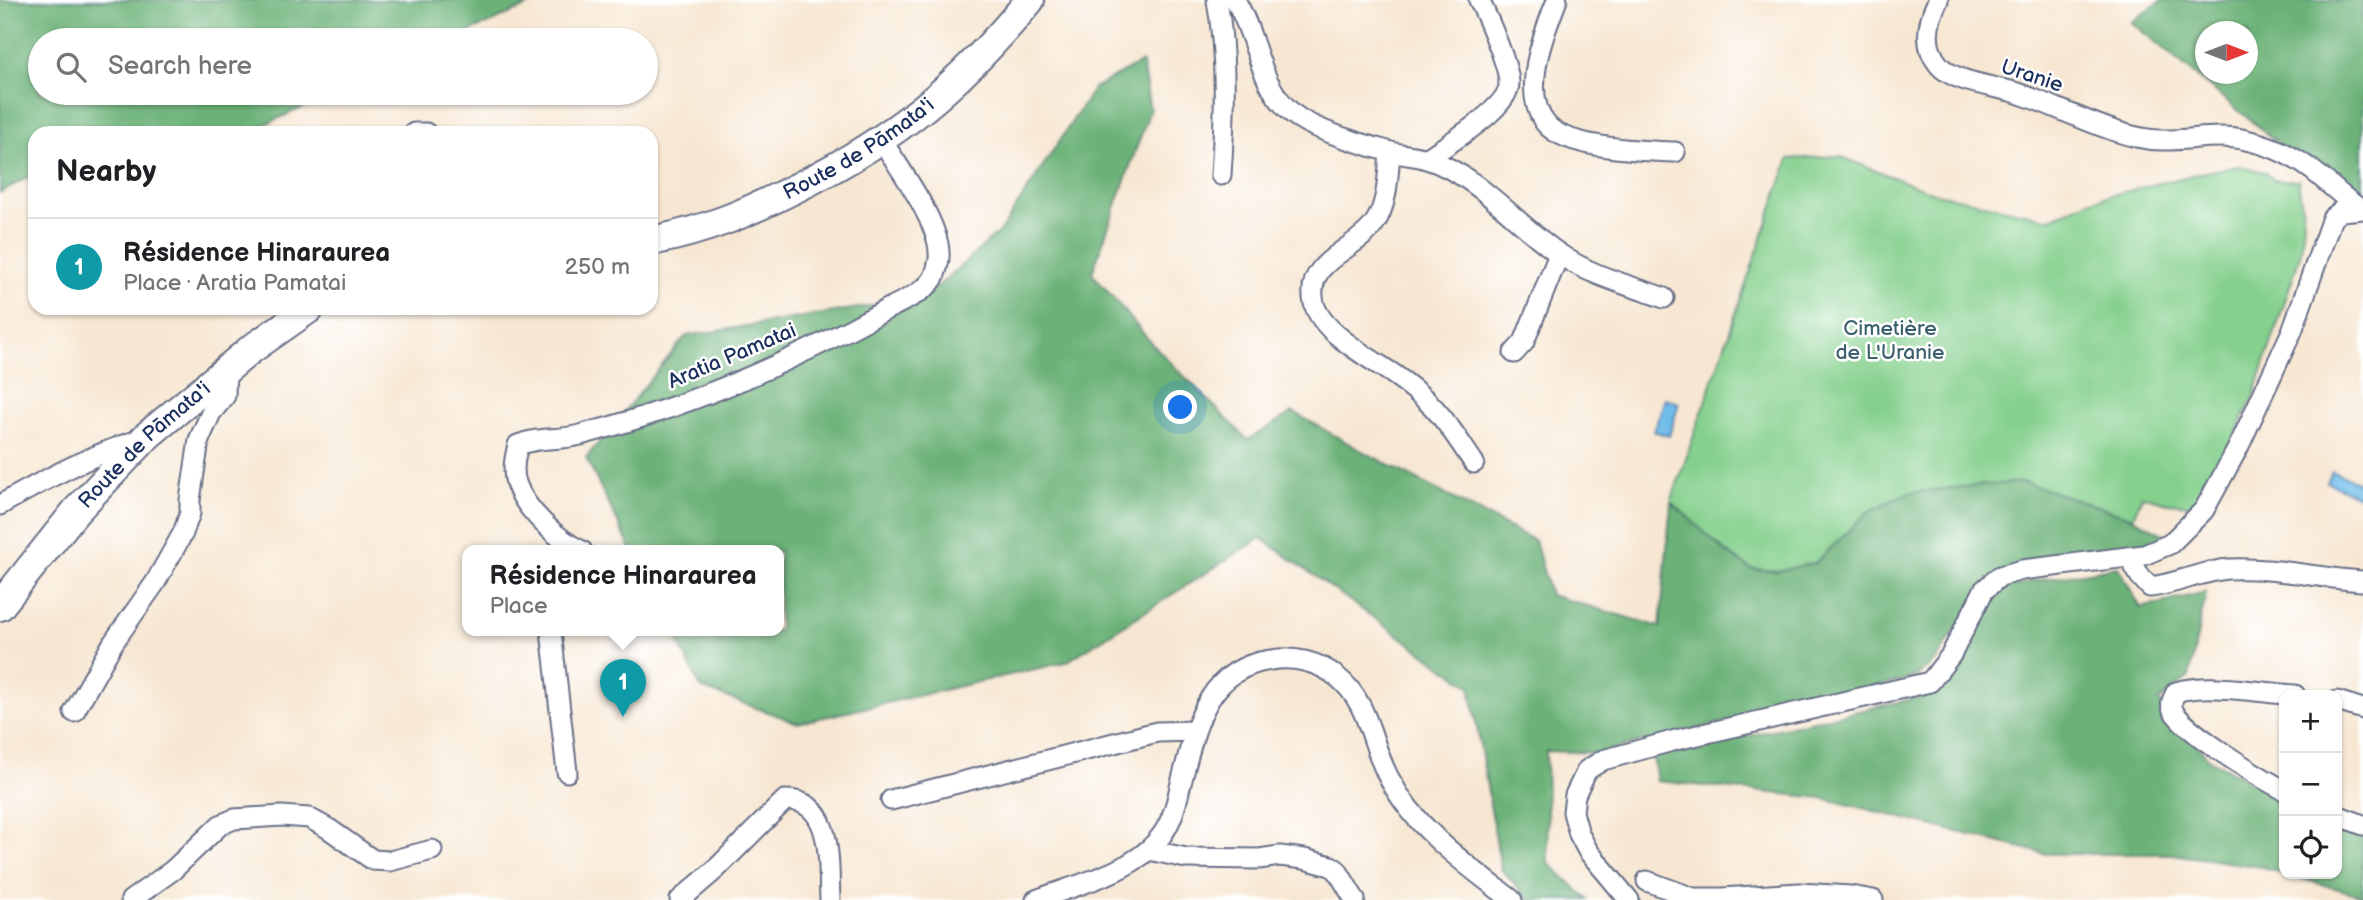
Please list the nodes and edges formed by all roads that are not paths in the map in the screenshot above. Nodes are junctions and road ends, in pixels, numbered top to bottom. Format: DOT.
graph roads {
  1 [pos="1030,0"];
  2 [pos="1217,0"];
  3 [pos="1235,0"];
  4 [pos="1479,0"];
  5 [pos="1557,0"];
  6 [pos="1938,0"];
  7 [pos="882,141"];
  8 [pos="1390,152"];
  9 [pos="1675,152"];
  10 [pos="1426,159"];
  11 [pos="1221,175"];
  12 [pos="2361,209"];
  13 [pos="658,239"];
  14 [pos="1559,254"];
  15 [pos="1664,298"];
  16 [pos="301,315"];
  17 [pos="1514,353"];
  18 [pos="226,370"];
  19 [pos="146,438"];
  20 [pos="1474,463"];
  21 [pos="0,505"];
  22 [pos="573,545"];
  23 [pos="2129,557"];
  24 [pos="2363,581"];
  25 [pos="0,606"];
  26 [pos="552,636"];
  27 [pos="2279,694"];
  28 [pos="2342,703"];
  29 [pos="2363,709"];
  30 [pos="75,712"];
  31 [pos="1195,730"];
  32 [pos="567,772"];
  33 [pos="2279,787"];
  34 [pos="891,800"];
  35 [pos="2340,816"];
  36 [pos="2363,825"];
  37 [pos="432,850"];
  38 [pos="1149,850"];
  39 [pos="1647,881"];
  40 [pos="1816,897"];
  41 [pos="131,900"];
  42 [pos="680,900"];
  43 [pos="830,900"];
  44 [pos="1036,900"];
  45 [pos="1355,900"];
  46 [pos="1512,900"];
  47 [pos="1629,900"];
  48 [pos="1873,900"];
  1 -- 7 [label="main road, Route de Pāmata'i"];
  2 -- 11 [label="street"];
  3 -- 8 [label="street"];
  4 -- 10 [label="street"];
  5 -- 9 [label="street"];
  6 -- 12 [label="street, Uranie"];
  7 -- 13 [label="main road, Route de Pāmata'i"];
  7 -- 22 [label="street, Aratia Pamatai"];
  8 -- 10 [label="street"];
  8 -- 20 [label="street"];
  10 -- 14 [label="street"];
  12 -- 23 [label="street"];
  14 -- 15 [label="street"];
  14 -- 17 [label="street"];
  16 -- 18 [label="main road, Route de Pāmata'i"];
  18 -- 19 [label="main road, Route de Pāmata'i"];
  18 -- 30 [label="street"];
  19 -- 21 [label="street"];
  19 -- 25 [label="main road, Route de Pāmata'i"];
  23 -- 24 [label="street"];
  23 -- 47 [label="street"];
  26 -- 32 [label="street"];
  27 -- 33 [label="street"];
  28 -- 29 [label="street"];
  31 -- 34 [label="street"];
  31 -- 38 [label="street"];
  31 -- 46 [label="street"];
  35 -- 36 [label="street"];
  37 -- 41 [label="street"];
  38 -- 44 [label="street"];
  38 -- 45 [label="street"];
  39 -- 40 [label="street"];
  40 -- 48 [label="street"];
  42 -- 43 [label="street"];
}
